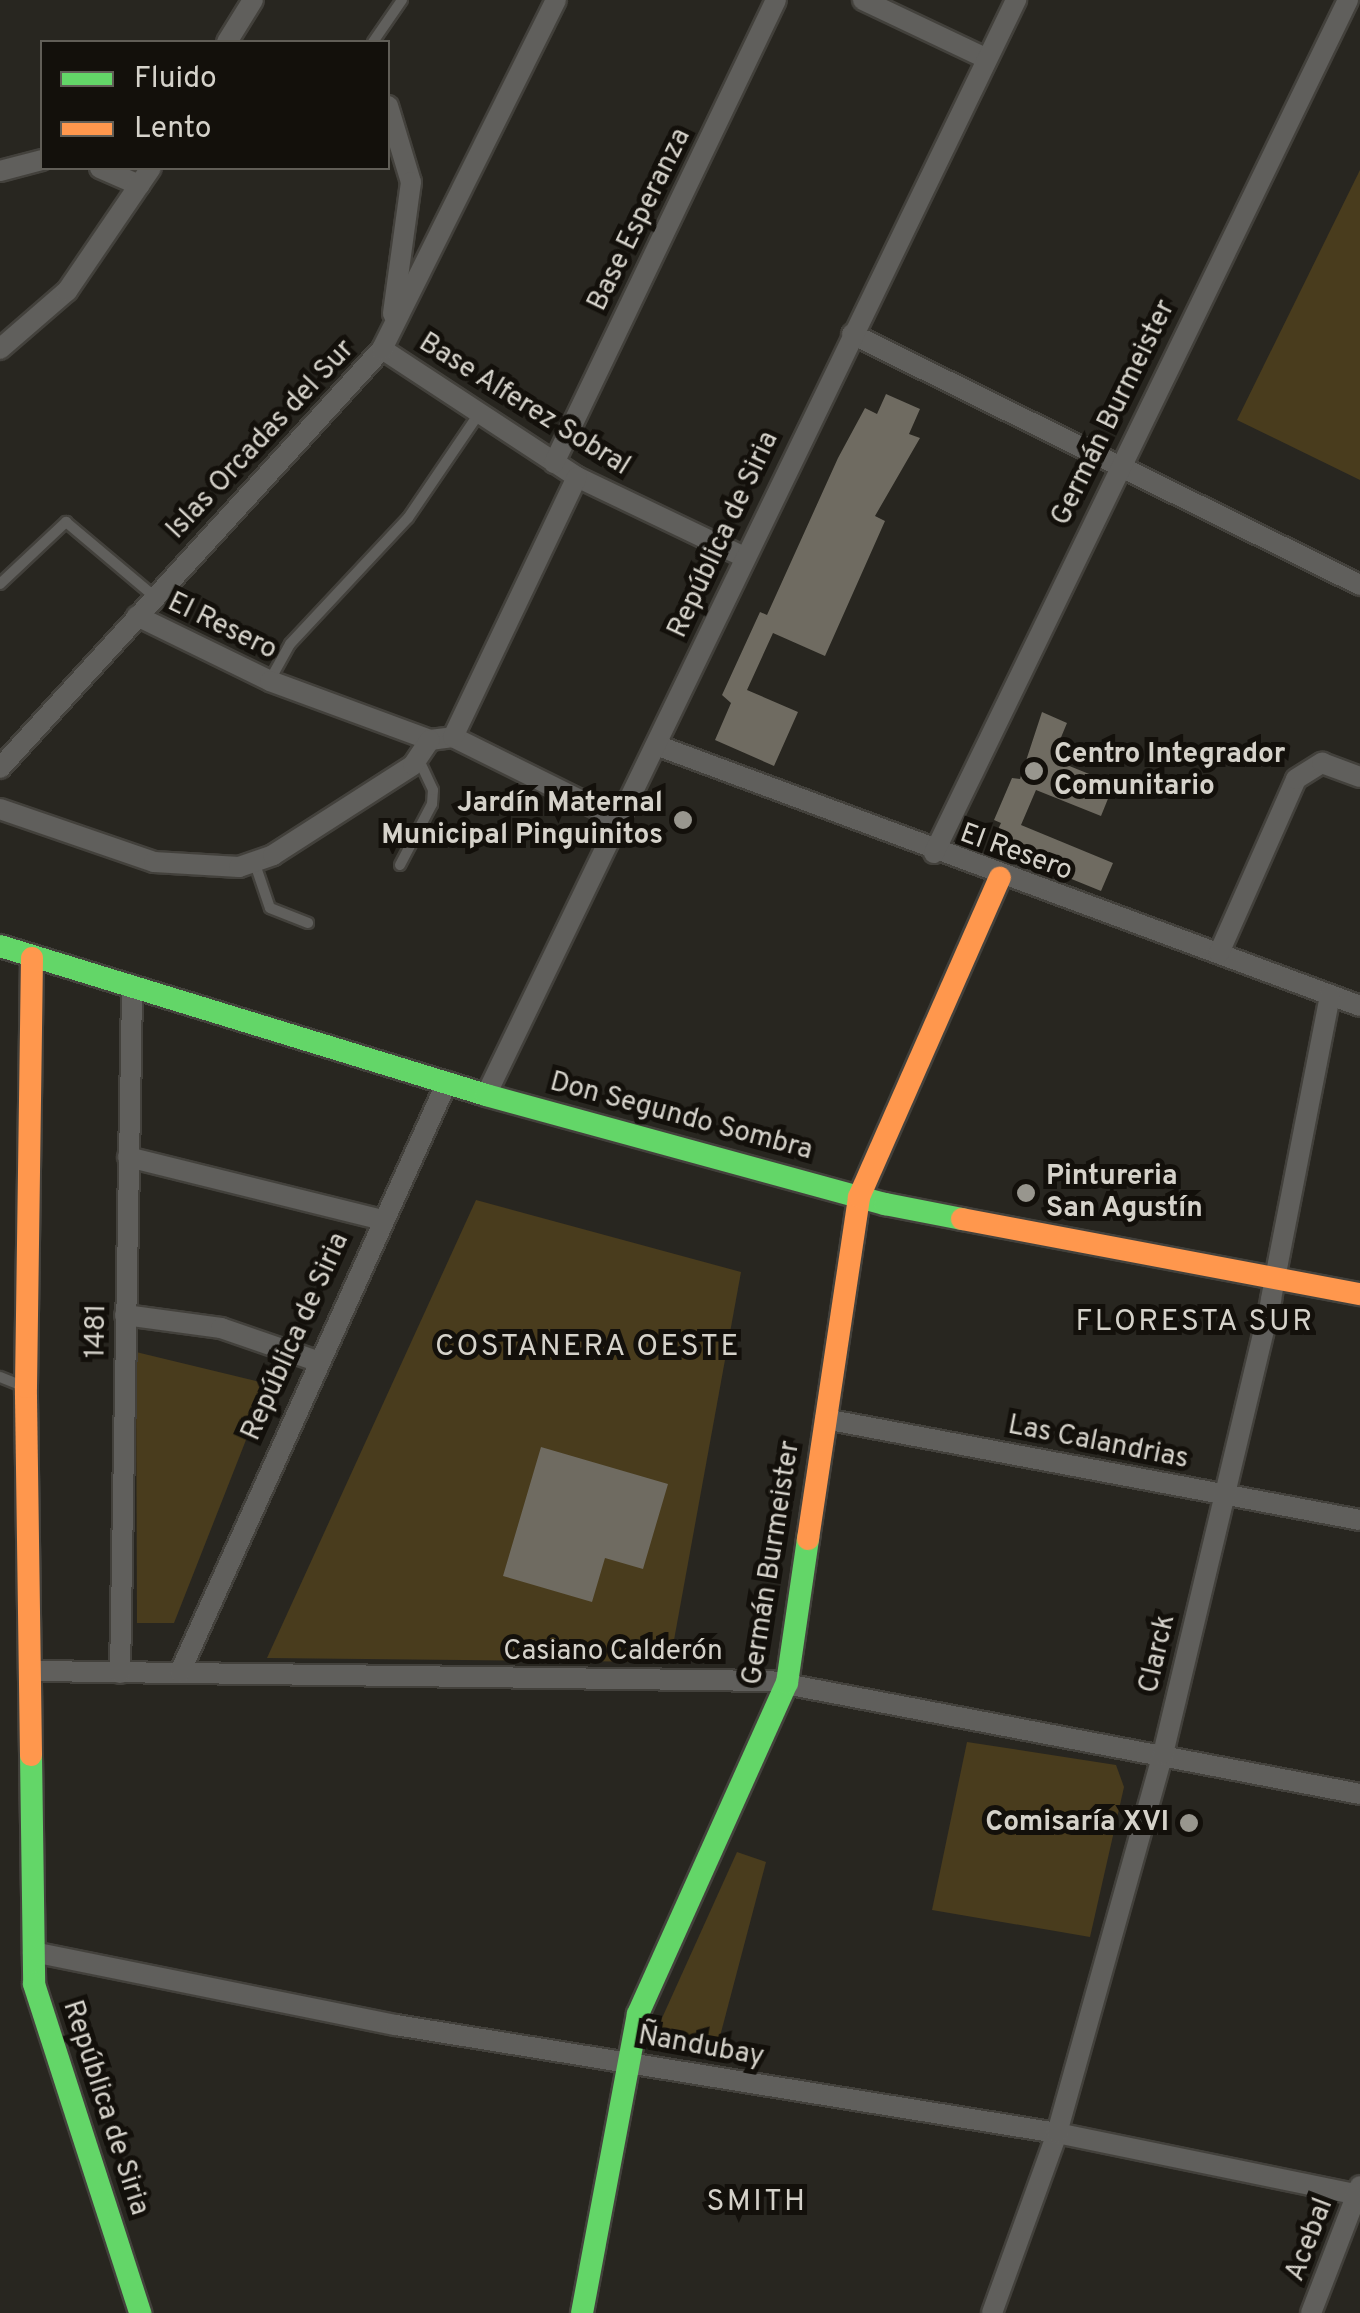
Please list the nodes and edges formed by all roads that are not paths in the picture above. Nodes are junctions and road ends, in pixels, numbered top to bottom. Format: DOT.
graph roads {
  1 [pos="253,0"];
  2 [pos="402,0"];
  3 [pos="556,0"];
  4 [pos="776,0"];
  5 [pos="864,0"];
  6 [pos="1016,0"];
  7 [pos="1348,0"];
  8 [pos="228,40"];
  9 [pos="374,40"];
  10 [pos="987,59"];
  11 [pos="390,113"];
  12 [pos="40,161"];
  13 [pos="111,170"];
  14 [pos="0,171"];
  15 [pos="145,176"];
  16 [pos="852,334"];
  17 [pos="386,341"];
  18 [pos="0,349"];
  19 [pos="478,415"];
  20 [pos="554,463"];
  21 [pos="1120,469"];
  22 [pos="577,476"];
  23 [pos="746,558"];
  24 [pos="0,584"];
  25 [pos="1360,585"];
  26 [pos="154,596"];
  27 [pos="136,616"];
  28 [pos="270,681"];
  29 [pos="453,738"];
  30 [pos="430,740"];
  31 [pos="656,745"];
  32 [pos="419,760"];
  33 [pos="0,768"];
  34 [pos="1357,768"];
  35 [pos="0,809"];
  36 [pos="616,818"];
  37 [pos="934,853"];
  38 [pos="255,864"];
  39 [pos="400,865"];
  40 [pos="1000,878"];
  41 [pos="308,923"];
  42 [pos="0,946"];
  43 [pos="1219,954"];
  44 [pos="32,958"];
  45 [pos="132,990"];
  46 [pos="1330,996"];
  47 [pos="1360,1006"];
  48 [pos="447,1082"];
  49 [pos="486,1095"];
  50 [pos="128,1157"];
  51 [pos="859,1197"];
  52 [pos="382,1220"];
  53 [pos="1275,1279"];
  54 [pos="1360,1294"];
  55 [pos="124,1315"];
  56 [pos="317,1361"];
  57 [pos="0,1377"];
  58 [pos="26,1388"];
  59 [pos="825,1419"];
  60 [pos="1223,1495"];
  61 [pos="1360,1520"];
  62 [pos="34,1671"];
  63 [pos="180,1672"];
  64 [pos="120,1673"];
  65 [pos="787,1683"];
  66 [pos="1163,1754"];
  67 [pos="1360,1794"];
  68 [pos="33,1952"];
  69 [pos="628,2062"];
  70 [pos="1057,2133"];
  71 [pos="1359,2192"];
  72 [pos="140,2313"];
  73 [pos="582,2313"];
  74 [pos="992,2313"];
  75 [pos="1311,2313"];
  1 -- 8 [label="street"];
  2 -- 9 [label="lane"];
  3 -- 17 [label="street, Islas Orcadas del Sur"];
  4 -- 20 [label="street, Base Esperanza"];
  5 -- 10 [label="street"];
  6 -- 10 [label="street, República de Siria"];
  7 -- 21 [label="street, Germán Burmeister"];
  10 -- 16 [label="street, República de Siria"];
  11 -- 17 [label="street"];
  12 -- 14 [label="street"];
  13 -- 15 [label="street"];
  15 -- 18 [label="street"];
  16 -- 21 [label="street"];
  16 -- 23 [label="street, República de Siria"];
  17 -- 19 [label="street, Base Alferez Sobral"];
  17 -- 26 [label="street, Islas Orcadas del Sur"];
  19 -- 20 [label="street, Base Alferez Sobral"];
  19 -- 28 [label="lane"];
  20 -- 22 [label="street, Base Alferez Sobral"];
  21 -- 25 [label="street"];
  21 -- 37 [label="street, Germán Burmeister"];
  22 -- 23 [label="street, Base Alferez Sobral"];
  22 -- 29 [label="street"];
  23 -- 31 [label="street, República de Siria"];
  24 -- 26 [label="lane"];
  26 -- 27 [label="street, Islas Orcadas del Sur"];
  27 -- 28 [label="street, El Resero"];
  27 -- 33 [label="street, Islas Orcadas del Sur"];
  28 -- 30 [label="street, El Resero"];
  29 -- 30 [label="street, El Resero"];
  29 -- 36 [label="street"];
  30 -- 32 [label="street"];
  31 -- 36 [label="street, República de Siria"];
  31 -- 37 [label="street, El Resero"];
  32 -- 38 [label="street"];
  32 -- 39 [label="lane"];
  34 -- 43 [label="street"];
  35 -- 38 [label="street"];
  36 -- 49 [label="street, República de Siria"];
  37 -- 40 [label="street, El Resero"];
  38 -- 41 [label="lane"];
  40 -- 43 [label="street, El Resero"];
  40 -- 51 [label="street, Germán Burmeister"];
  42 -- 44 [label="street, Don Segundo Sombra"];
  43 -- 46 [label="street, El Resero"];
  44 -- 45 [label="street, Don Segundo Sombra"];
  44 -- 58 [label="street, República de Siria"];
  45 -- 48 [label="street, Don Segundo Sombra"];
  45 -- 50 [label="street, 1481"];
  46 -- 47 [label="street, El Resero"];
  46 -- 53 [label="street, Clarck"];
  48 -- 49 [label="street, Don Segundo Sombra"];
  48 -- 52 [label="street, República de Siria"];
  49 -- 51 [label="street, Don Segundo Sombra"];
  50 -- 52 [label="street"];
  50 -- 55 [label="street, 1481"];
  51 -- 53 [label="street, Don Segundo Sombra"];
  51 -- 59 [label="street, Germán Burmeister"];
  52 -- 56 [label="street, República de Siria"];
  53 -- 54 [label="street, Don Segundo Sombra"];
  53 -- 60 [label="street, Clarck"];
  55 -- 56 [label="street"];
  55 -- 64 [label="street, 1481"];
  56 -- 63 [label="street, República de Siria"];
  57 -- 58 [label="lane"];
  58 -- 62 [label="street, República de Siria"];
  59 -- 60 [label="street, Las Calandrias"];
  59 -- 65 [label="street, Germán Burmeister"];
  60 -- 61 [label="street, Las Calandrias"];
  60 -- 66 [label="street, Clarck"];
  62 -- 64 [label="street, Casiano Calderón"];
  62 -- 68 [label="street, República de Siria"];
  63 -- 64 [label="street, Casiano Calderón"];
  63 -- 65 [label="street, Casiano Calderón"];
  65 -- 66 [label="street, Casiano Calderón"];
  65 -- 69 [label="street, Germán Burmeister"];
  66 -- 67 [label="street, Casiano Calderón"];
  66 -- 70 [label="street, Clarck"];
  68 -- 69 [label="street, Ñandubay"];
  68 -- 72 [label="street, República de Siria"];
  69 -- 70 [label="street, Ñandubay"];
  69 -- 73 [label="street, Germán Burmeister"];
  70 -- 71 [label="street, Ñandubay"];
  70 -- 74 [label="street, Clarck"];
  71 -- 75 [label="street, Acebal"];
}
